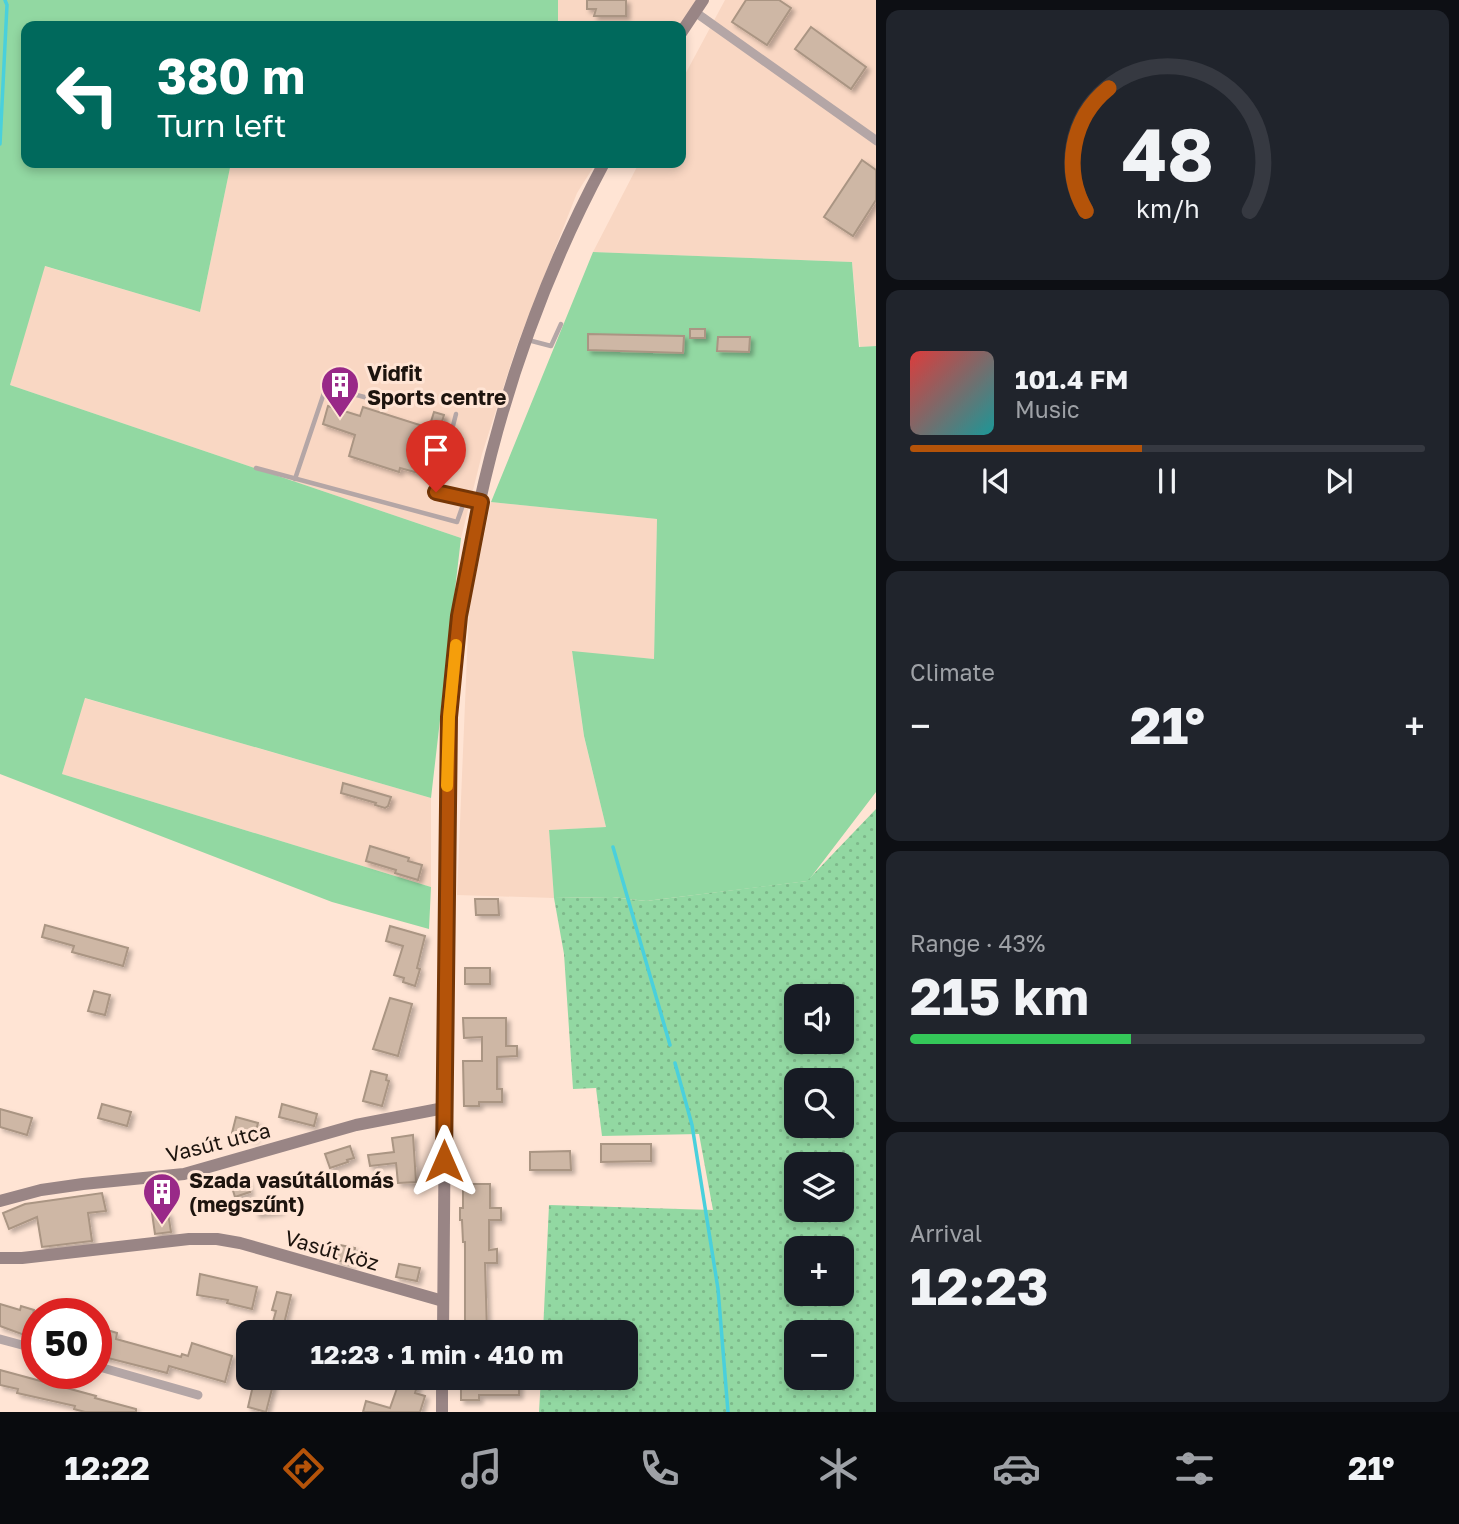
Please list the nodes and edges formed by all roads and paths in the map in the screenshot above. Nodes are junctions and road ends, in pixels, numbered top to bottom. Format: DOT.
graph roads {
  1 [pos="703,0"];
  2 [pos="695,12"];
  3 [pos="686,26"];
  4 [pos="876,141"];
  5 [pos="602,168"];
  6 [pos="561,324"];
  7 [pos="527,340"];
  8 [pos="391,404"];
  9 [pos="456,414"];
  10 [pos="257,468"];
  11 [pos="295,479"];
  12 [pos="465,499"];
  13 [pos="481,502"];
  14 [pos="444,1108"];
  15 [pos="0,1202"];
  16 [pos="0,1258"];
  17 [pos="443,1301"];
  18 [pos="443,1320"];
  19 [pos="0,1339"];
  20 [pos="21,1345"];
  21 [pos="112,1371"];
  22 [pos="442,1390"];
  23 [pos="198,1395"];
  24 [pos="442,1412"];
  1 -- 2 [label="main road"];
  2 -- 3 [label="main road"];
  2 -- 4 [label="street"];
  5 -- 7 [label="main road"];
  6 -- 7 [label="lane"];
  7 -- 13 [label="main road"];
  8 -- 11 [label="lane"];
  9 -- 12 [label="lane"];
  10 -- 11 [label="lane"];
  11 -- 12 [label="lane"];
  12 -- 13 [label="lane"];
  13 -- 14 [label="main road"];
  14 -- 15 [label="main road, Vasút utca"];
  14 -- 17 [label="main road"];
  16 -- 17 [label="main road, Vasút köz"];
  17 -- 18 [label="main road"];
  19 -- 20 [label="street"];
  21 -- 23 [label="street"];
  22 -- 24 [label="main road"];
}
